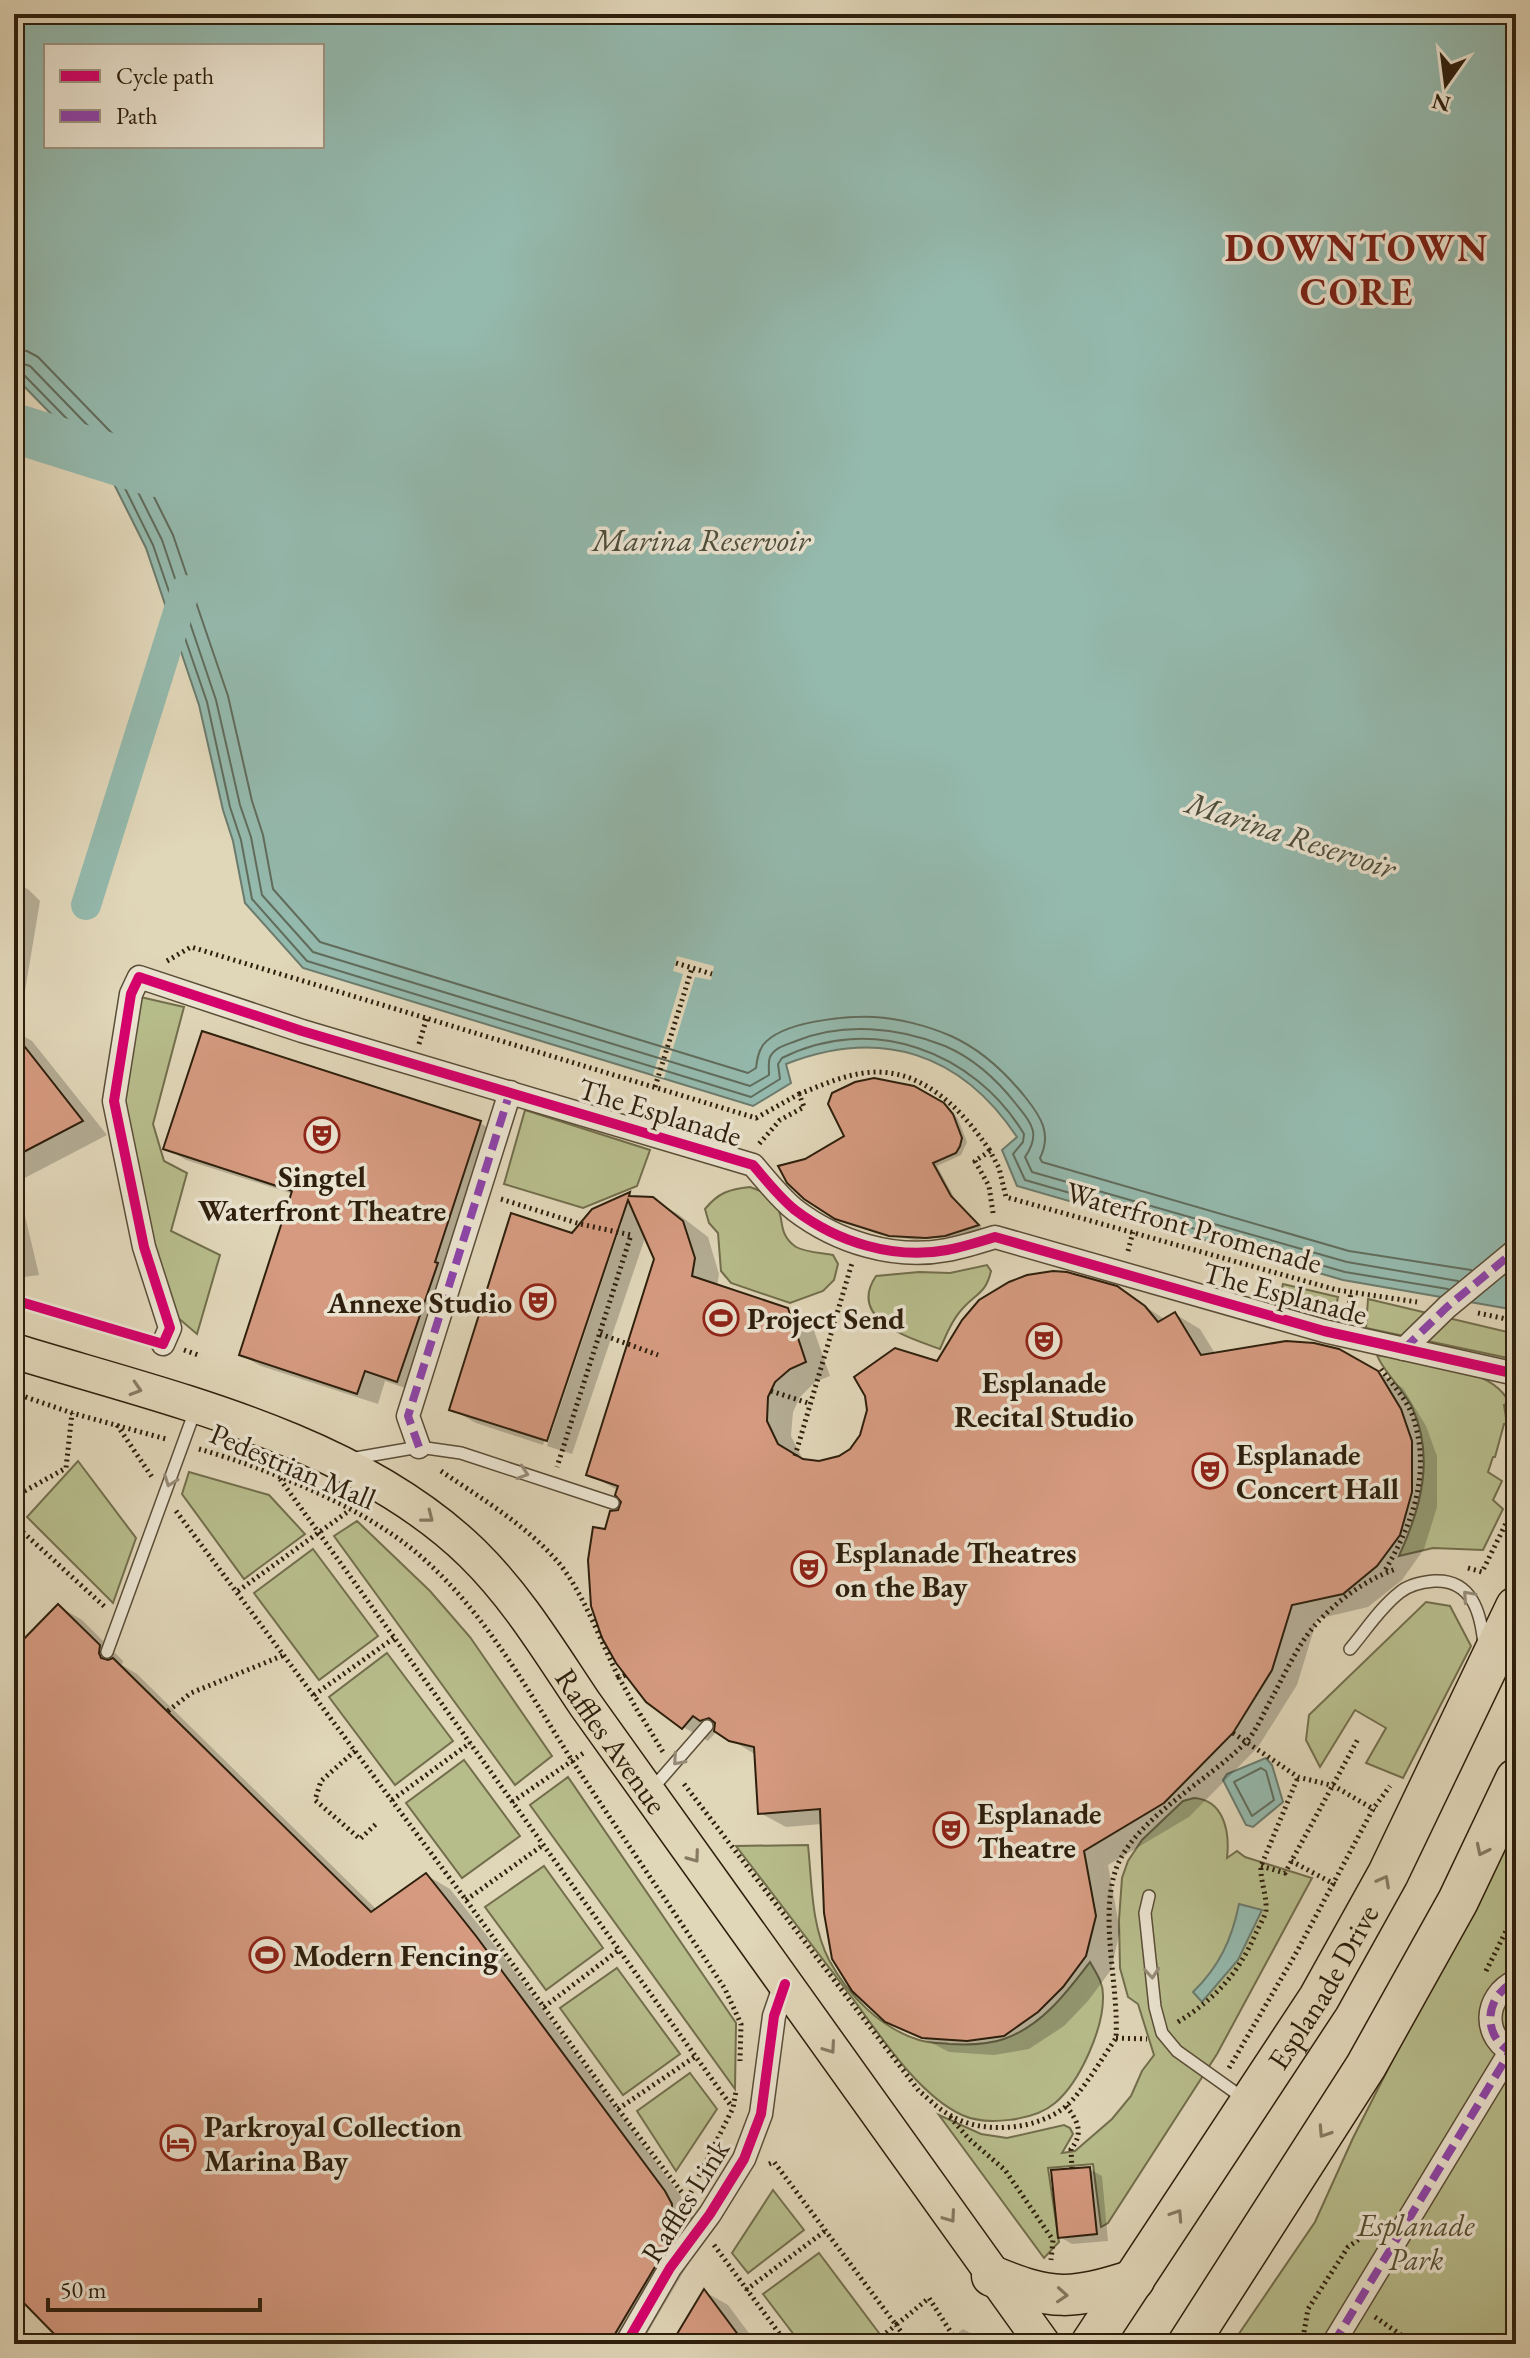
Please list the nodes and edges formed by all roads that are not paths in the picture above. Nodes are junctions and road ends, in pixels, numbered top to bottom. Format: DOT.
graph roads {
  1 [pos="510,1092"];
  2 [pos="1516,1250"];
  3 [pos="163,1344"];
  4 [pos="1404,1349"];
  5 [pos="14,1351"];
  6 [pos="1516,1374"];
  7 [pos="197,1408"];
  8 [pos="419,1447"];
  9 [pos="338,1461"];
  10 [pos="613,1503"];
  11 [pos="1516,1607"];
  12 [pos="1350,1649"];
  13 [pos="107,1652"];
  14 [pos="1486,1669"];
  15 [pos="707,1726"];
  16 [pos="1516,1779"];
  17 [pos="648,1793"];
  18 [pos="1149,1896"];
  19 [pos="785,1984"];
  20 [pos="1507,1986"];
  21 [pos="1513,2053"];
  22 [pos="1251,2103"];
  23 [pos="992,2276"];
  24 [pos="1134,2280"];
  25 [pos="1193,2338"];
  26 [pos="626,2344"];
  27 [pos="1043,2344"];
  28 [pos="1091,2344"];
  29 [pos="1333,2344"];
  1 -- 3 [label="street, The Esplanade"];
  1 -- 4 [label="street, The Esplanade"];
  1 -- 8 [label="street"];
  2 -- 4 [label="street"];
  4 -- 6 [label="street, The Esplanade"];
  5 -- 7 [label="main road, Raffles Avenue, one-way"];
  7 -- 9 [label="main road, Raffles Avenue"];
  7 -- 13 [label="lane, one-way"];
  8 -- 9 [label="lane"];
  8 -- 10 [label="lane, one-way"];
  9 -- 17 [label="main road, Raffles Avenue, one-way"];
  11 -- 14 [label="highway, Esplanade Drive"];
  14 -- 12 [label="lane, one-way"];
  22 -- 14 [label="highway, Esplanade Drive, one-way"];
  15 -- 17 [label="lane, one-way"];
  16 -- 25 [label="highway, one-way"];
  17 -- 19 [label="main road, Raffles Avenue, one-way"];
  18 -- 22 [label="lane, one-way"];
  19 -- 23 [label="main road, Raffles Avenue, one-way"];
  19 -- 26 [label="street, Raffles Link"];
  20 -- 21 [label="street"];
  21 -- 29 [label="street"];
  24 -- 22 [label="highway, Esplanade Drive, one-way"];
  23 -- 24 [label="highway, one-way"];
  23 -- 27 [label="main road, Raffles Avenue"];
  24 -- 28 [label="highway, Esplanade Drive"];
}
